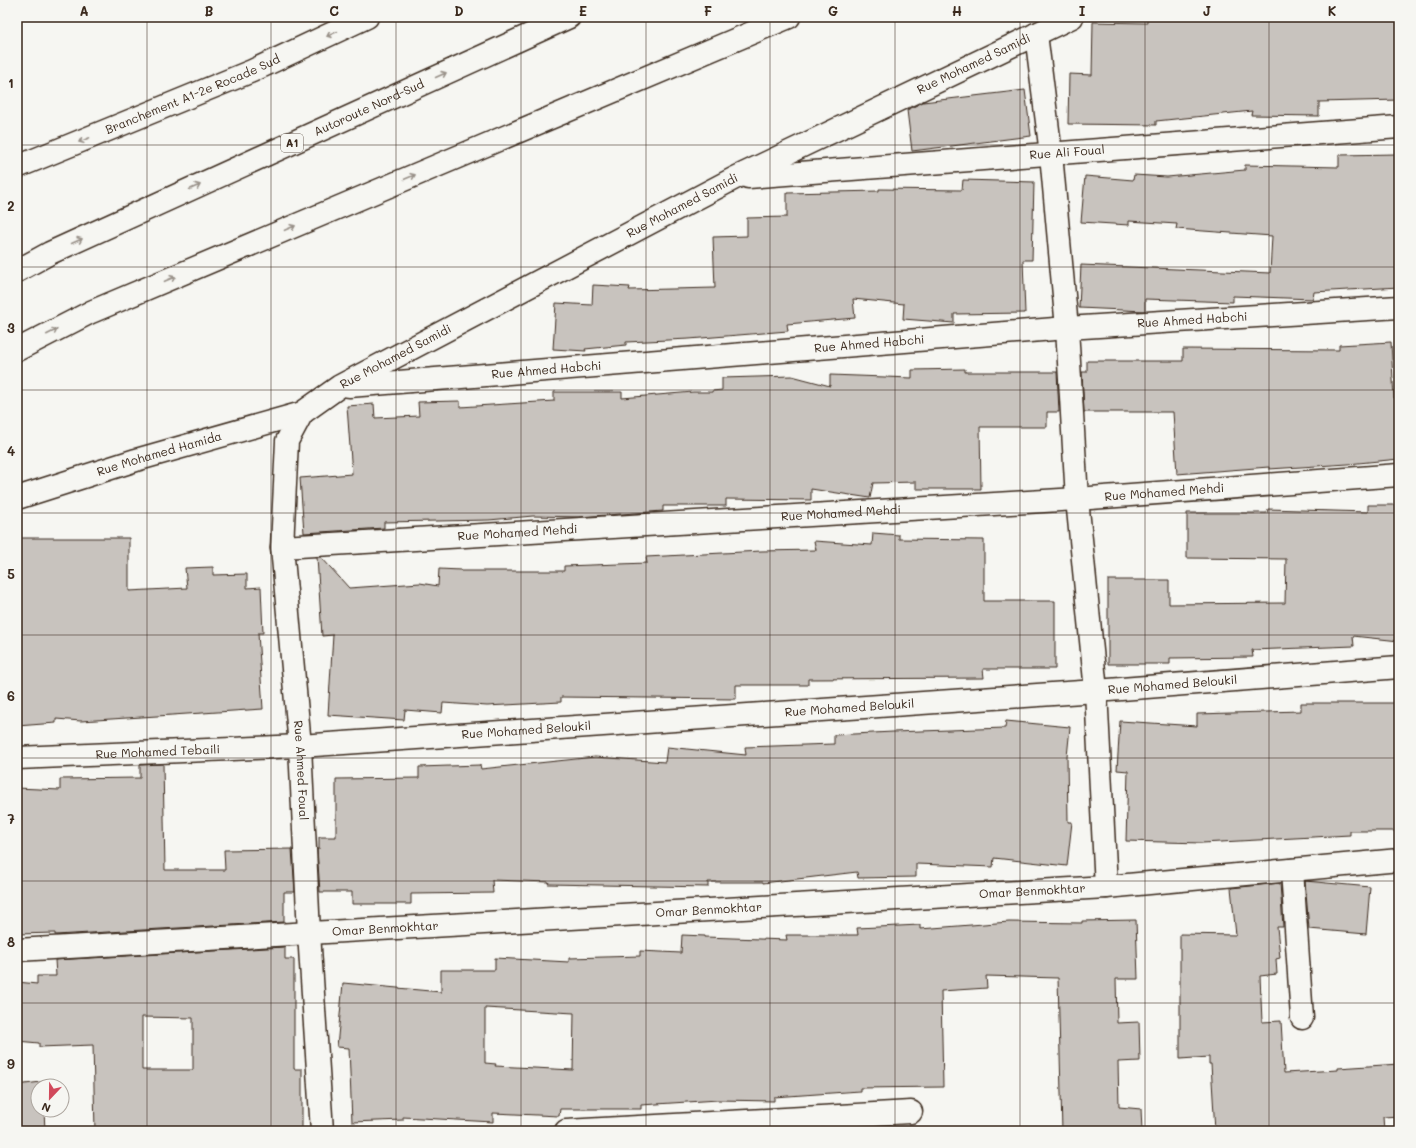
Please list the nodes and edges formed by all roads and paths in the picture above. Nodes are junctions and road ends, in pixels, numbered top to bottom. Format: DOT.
graph roads {
  1 [pos="367,17"];
  2 [pos="569,17"];
  3 [pos="789,17"];
  4 [pos="1072,17"];
  5 [pos="1036,34"];
  6 [pos="1399,127"];
  7 [pos="1051,154"];
  8 [pos="17,168"];
  9 [pos="735,178"];
  10 [pos="50,253"];
  11 [pos="17,265"];
  12 [pos="17,271"];
  13 [pos="1399,307"];
  14 [pos="1067,328"];
  15 [pos="17,350"];
  16 [pos="340,386"];
  17 [pos="302,413"];
  18 [pos="1399,475"];
  19 [pos="17,498"];
  20 [pos="1077,500"];
  21 [pos="282,548"];
  22 [pos="1399,667"];
  23 [pos="1096,691"];
  24 [pos="300,746"];
  25 [pos="17,758"];
  26 [pos="1399,860"];
  27 [pos="1292,870"];
  28 [pos="1106,887"];
  29 [pos="309,934"];
  30 [pos="17,950"];
  31 [pos="1302,1018"];
  32 [pos="911,1112"];
  33 [pos="322,1131"];
  34 [pos="566,1131"];
  1 -- 8 [label="main road, Branchement A1-2e Rocade Sud, one-way"];
  10 -- 2 [label="main road, Autoroute Nord-Sud / A1, one-way"];
  15 -- 3 [label="main road, one-way"];
  4 -- 5 [label="main road, Rue Mohamed Samidi"];
  5 -- 7 [label="main road"];
  5 -- 9 [label="main road, Rue Mohamed Samidi"];
  6 -- 7 [label="main road, Rue Ali Foual"];
  7 -- 9 [label="main road, Rue Ali Foual"];
  7 -- 14 [label="main road"];
  9 -- 16 [label="main road, Rue Mohamed Samidi"];
  10 -- 11 [label="main road"];
  10 -- 12 [label="main road, Autoroute Nord-Sud / A1"];
  13 -- 14 [label="main road, Rue Ahmed Habchi"];
  14 -- 16 [label="main road, Rue Ahmed Habchi"];
  14 -- 20 [label="main road"];
  16 -- 17 [label="main road, Rue Mohamed Samidi"];
  17 -- 19 [label="main road, Rue Mohamed Hamida"];
  17 -- 21 [label="main road, Rue Ahmed Foual"];
  18 -- 20 [label="main road, Rue Mohamed Mehdi"];
  20 -- 21 [label="main road, Rue Mohamed Mehdi"];
  20 -- 23 [label="main road"];
  21 -- 24 [label="main road, Rue Ahmed Foual"];
  22 -- 23 [label="main road, Rue Mohamed Beloukil"];
  23 -- 24 [label="main road, Rue Mohamed Beloukil"];
  23 -- 28 [label="main road"];
  24 -- 25 [label="main road, Rue Mohamed Tebaili"];
  24 -- 29 [label="main road, Rue Ahmed Foual"];
  26 -- 27 [label="main road, Omar Benmokhtar"];
  27 -- 28 [label="main road, Omar Benmokhtar"];
  27 -- 31 [label="main road"];
  28 -- 29 [label="main road, Omar Benmokhtar"];
  29 -- 30 [label="main road, Omar Benmokhtar"];
  29 -- 33 [label="main road, Rue Ahmed Foual"];
  32 -- 34 [label="main road"];
}
